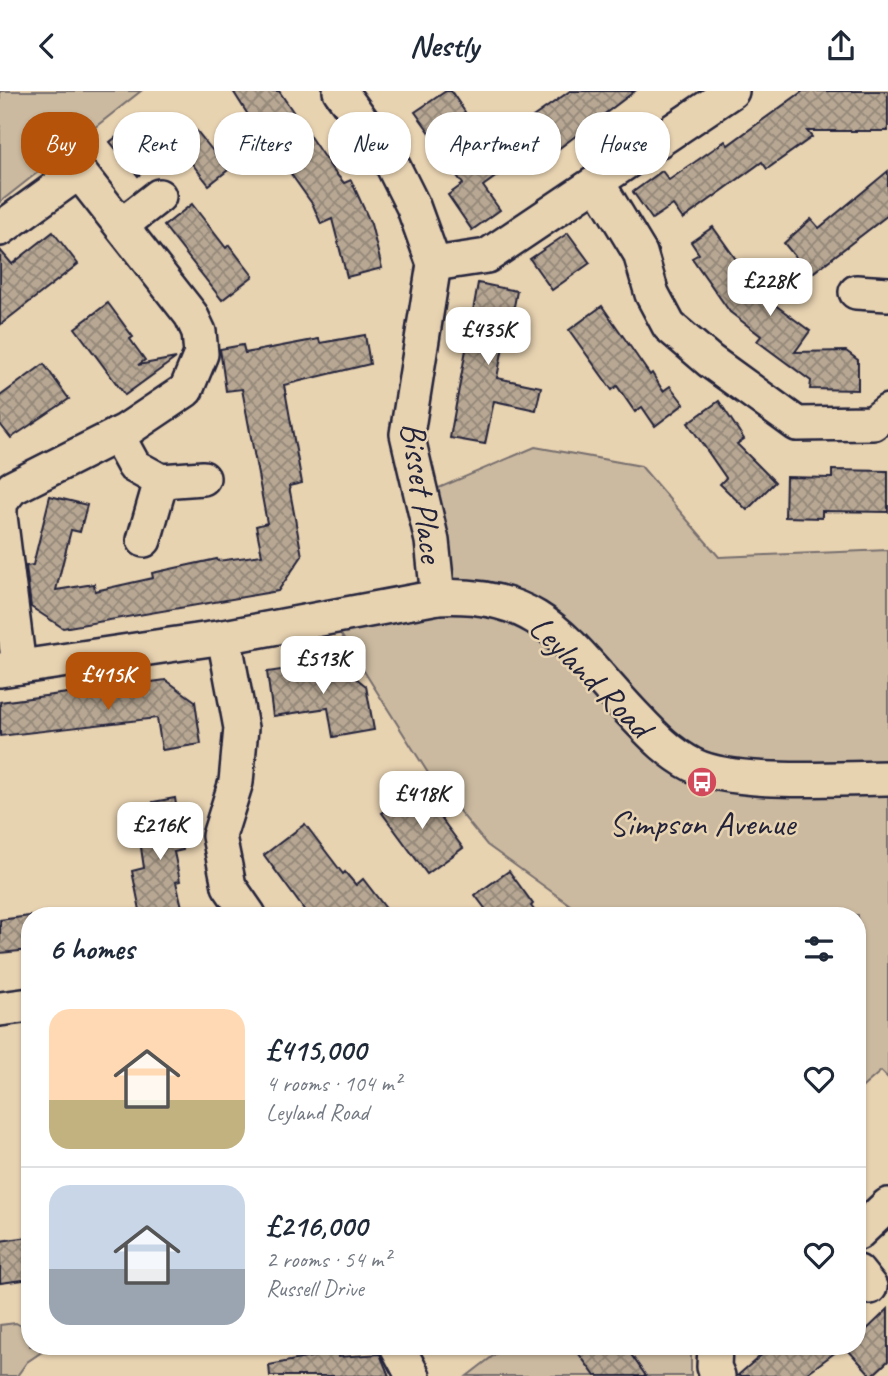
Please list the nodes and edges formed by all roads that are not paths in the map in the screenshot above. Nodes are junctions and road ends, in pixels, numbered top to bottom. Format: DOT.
graph roads {
  1 [pos="340,91"];
  2 [pos="732,91"];
  3 [pos="597,182"];
  4 [pos="159,196"];
  5 [pos="122,225"];
  6 [pos="0,229"];
  7 [pos="434,264"];
  8 [pos="888,411"];
  9 [pos="117,435"];
  10 [pos="203,478"];
  11 [pos="161,481"];
  12 [pos="0,503"];
  13 [pos="0,513"];
  14 [pos="144,540"];
  15 [pos="438,597"];
  16 [pos="224,637"];
  17 [pos="9,668"];
  18 [pos="888,778"];
  19 [pos="243,907"];
  20 [pos="21,1006"];
  21 [pos="0,1009"];
  22 [pos="888,1205"];
  23 [pos="866,1226"];
  24 [pos="402,1355"];
  25 [pos="715,1355"];
  26 [pos="413,1376"];
  27 [pos="718,1376"];
  1 -- 7 [label="street, Bisset Place"];
  2 -- 3 [label="street"];
  3 -- 7 [label="street"];
  3 -- 8 [label="street"];
  4 -- 5 [label="street"];
  5 -- 6 [label="street"];
  5 -- 9 [label="street"];
  7 -- 15 [label="street, Bisset Place"];
  9 -- 11 [label="street"];
  9 -- 12 [label="street"];
  10 -- 11 [label="street"];
  11 -- 14 [label="street"];
  12 -- 13 [label="street"];
  13 -- 17 [label="street"];
  15 -- 16 [label="street, Leyland Road"];
  15 -- 18 [label="street, Leyland Road"];
  16 -- 17 [label="street, Leyland Road"];
  16 -- 19 [label="street"];
  20 -- 21 [label="street"];
  22 -- 23 [label="street"];
  24 -- 26 [label="street"];
  25 -- 27 [label="street"];
}
